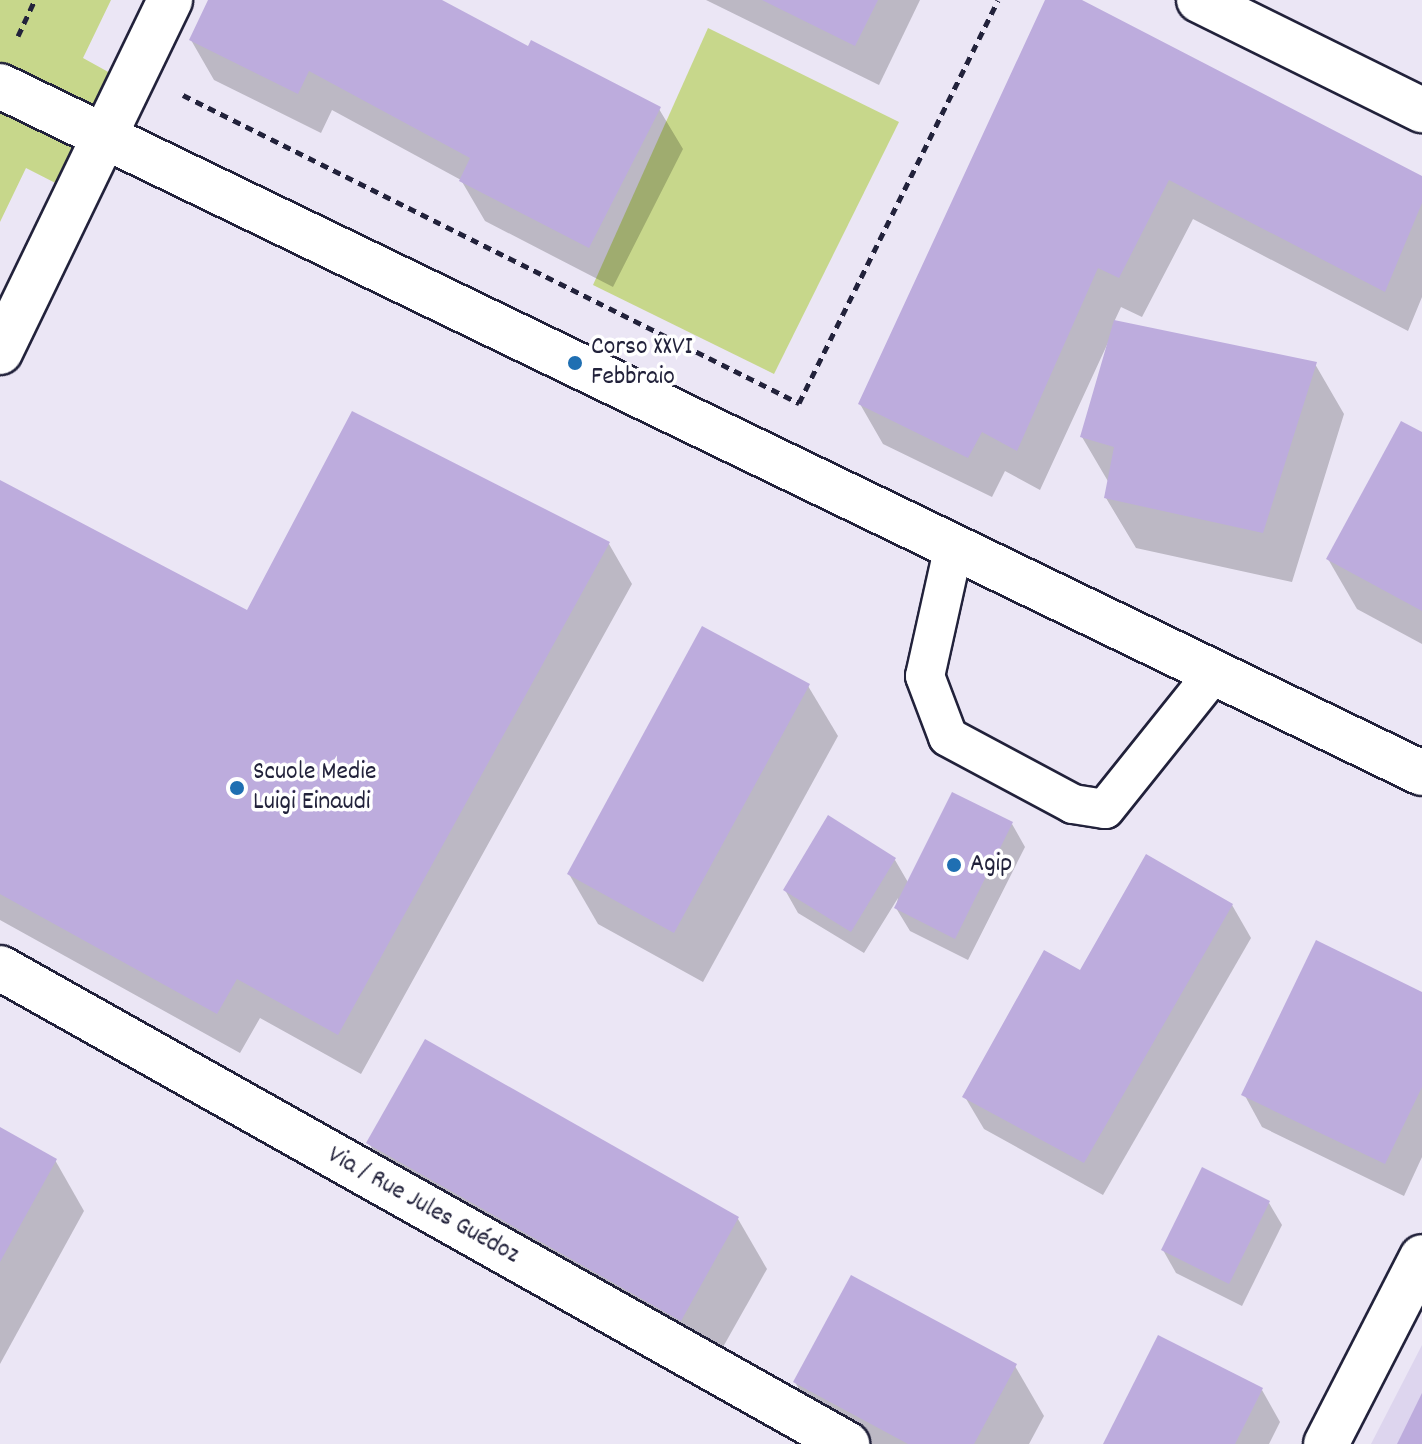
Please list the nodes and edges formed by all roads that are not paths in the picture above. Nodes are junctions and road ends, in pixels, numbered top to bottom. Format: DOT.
graph roads {
  1 [pos="170,0"];
  2 [pos="1199,0"];
  3 [pos="0,86"];
  4 [pos="1422,110"];
  5 [pos="106,137"];
  6 [pos="0,352"];
  7 [pos="953,550"];
  8 [pos="1213,674"];
  9 [pos="1422,773"];
  10 [pos="0,968"];
  11 [pos="1422,1257"];
  12 [pos="847,1444"];
  13 [pos="1326,1444"];
  1 -- 5 [label="street"];
  2 -- 4 [label="street"];
  3 -- 5 [label="street"];
  5 -- 6 [label="street"];
  5 -- 7 [label="street"];
  7 -- 8 [label="street"];
  7 -- 8 [label="lane"];
  8 -- 9 [label="street"];
  10 -- 12 [label="street, Via / Rue Jules Guédoz"];
  11 -- 13 [label="street"];
}
